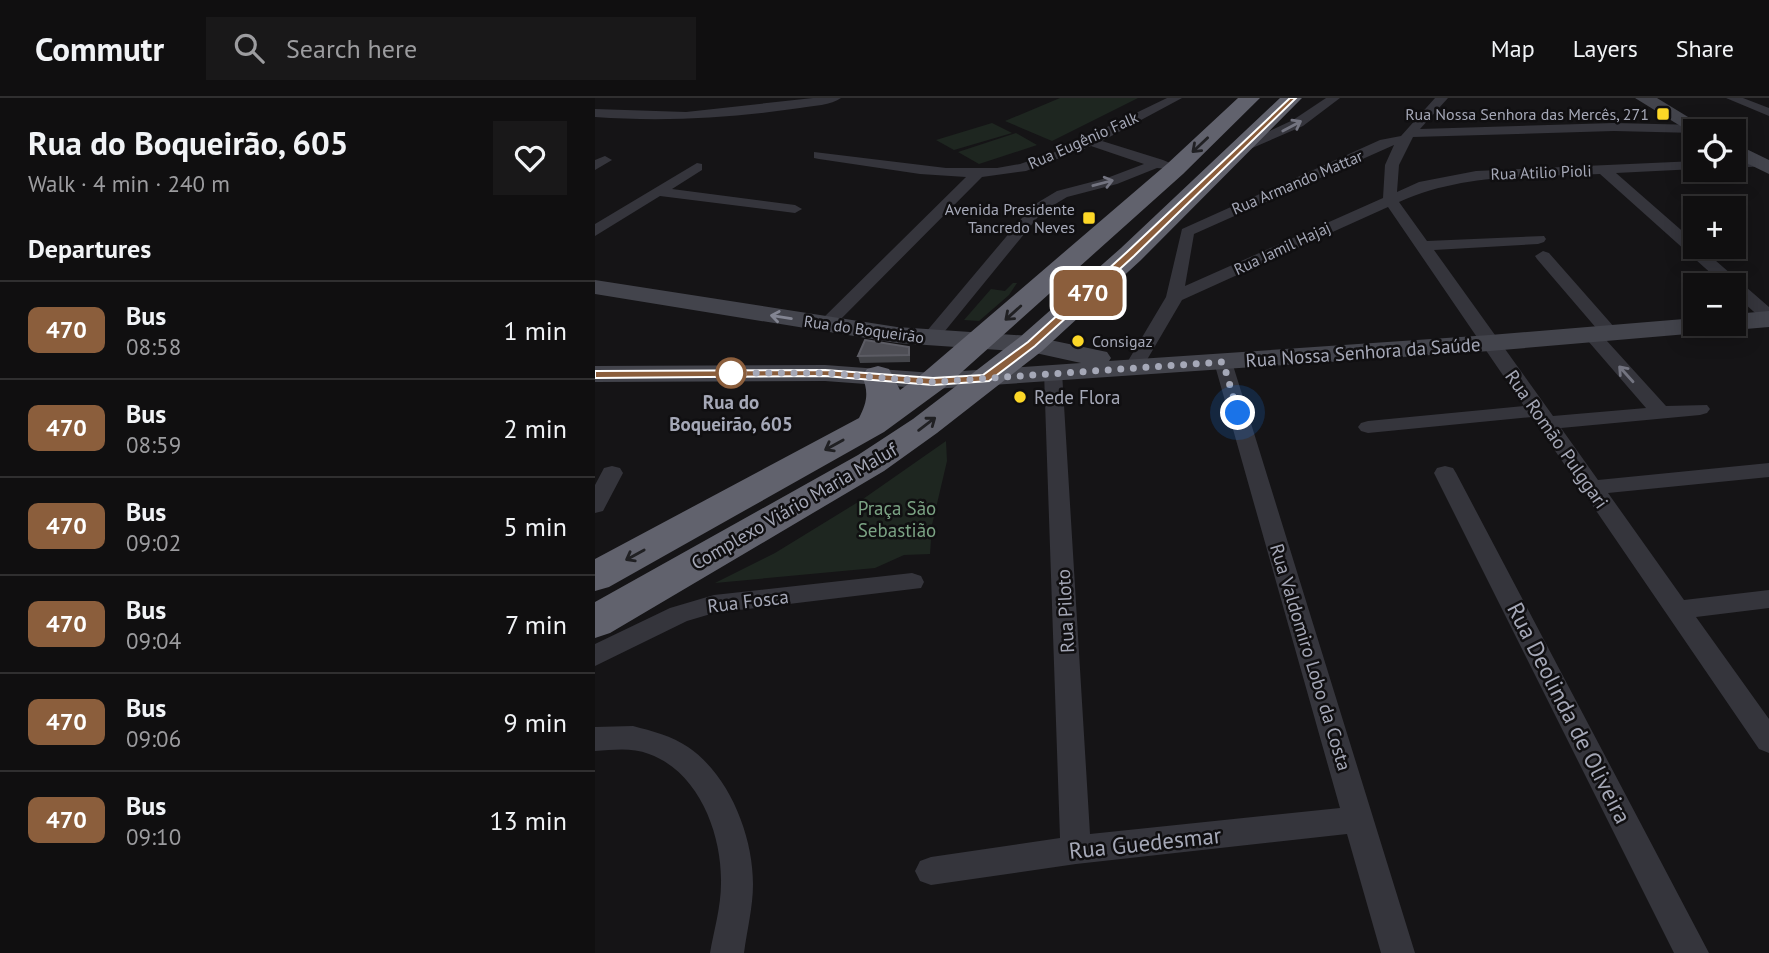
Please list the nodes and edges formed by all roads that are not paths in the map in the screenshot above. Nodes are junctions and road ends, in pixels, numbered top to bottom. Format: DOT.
graph roads {
  1 [pos="835,98"];
  2 [pos="1176,98"];
  3 [pos="1250,98"];
  4 [pos="1292,98"];
  5 [pos="1334,98"];
  6 [pos="1442,98"];
  7 [pos="1644,98"];
  8 [pos="1732,98"];
  9 [pos="615,100"];
  10 [pos="595,103"];
  11 [pos="1769,112"];
  12 [pos="595,113"];
  13 [pos="1683,120"];
  14 [pos="1683,129"];
  15 [pos="1406,136"];
  16 [pos="1088,141"];
  17 [pos="1245,146"];
  18 [pos="1369,150"];
  19 [pos="819,155"];
  20 [pos="1746,155"];
  21 [pos="1393,158"];
  22 [pos="1746,164"];
  23 [pos="1764,165"];
  24 [pos="1167,166"];
  25 [pos="1683,166"];
  26 [pos="697,167"];
  27 [pos="1603,169"];
  28 [pos="980,171"];
  29 [pos="659,192"];
  30 [pos="1390,199"];
  31 [pos="795,209"];
  32 [pos="595,231"];
  33 [pos="1188,232"];
  34 [pos="1538,239"];
  35 [pos="1422,246"];
  36 [pos="1131,254"];
  37 [pos="1543,256"];
  38 [pos="595,287"];
  39 [pos="1175,297"];
  40 [pos="1769,317"];
  41 [pos="1746,320"];
  42 [pos="826,324"];
  43 [pos="1683,326"];
  44 [pos="1600,333"];
  45 [pos="897,335"];
  46 [pos="930,338"];
  47 [pos="982,341"];
  48 [pos="1490,343"];
  49 [pos="1031,344"];
  50 [pos="1223,362"];
  51 [pos="1134,366"];
  52 [pos="1053,372"];
  53 [pos="825,373"];
  54 [pos="595,374"];
  55 [pos="878,376"];
  56 [pos="985,379"];
  57 [pos="933,382"];
  58 [pos="1700,409"];
  59 [pos="1661,413"];
  60 [pos="1541,417"];
  61 [pos="872,425"];
  62 [pos="1368,427"];
  63 [pos="1769,470"];
  64 [pos="612,473"];
  65 [pos="1445,473"];
  66 [pos="1591,488"];
  67 [pos="595,506"];
  68 [pos="595,577"];
  69 [pos="912,582"];
  70 [pos="1769,599"];
  71 [pos="1675,610"];
  72 [pos="595,622"];
  73 [pos="595,656"];
  74 [pos="1759,712"];
  75 [pos="595,739"];
  76 [pos="1769,741"];
  77 [pos="1359,819"];
  78 [pos="1076,850"];
  79 [pos="931,871"];
  80 [pos="727,953"];
  81 [pos="1398,953"];
  82 [pos="1692,953"];
  1 -- 12 [label="street"];
  2 -- 16 [label="street, Rua Eugênio Falk"];
  3 -- 24 [label="highway, one-way"];
  4 -- 17 [label="highway"];
  17 -- 5 [label="street, one-way"];
  6 -- 15 [label="street"];
  7 -- 13 [label="main road"];
  8 -- 11 [label="street"];
  9 -- 10 [label="street"];
  14 -- 15 [label="street"];
  15 -- 18 [label="street, Rua Armando Mattar"];
  15 -- 21 [label="street"];
  16 -- 24 [label="street"];
  16 -- 28 [label="street, Rua Eugênio Falk"];
  17 -- 36 [label="highway"];
  18 -- 21 [label="street"];
  18 -- 33 [label="street, Rua Armando Mattar"];
  19 -- 28 [label="street, Rua Eugênio Falk"];
  20 -- 23 [label="main road"];
  21 -- 30 [label="street"];
  22 -- 23 [label="street"];
  46 -- 24 [label="street, one-way"];
  24 -- 47 [label="highway, one-way"];
  25 -- 27 [label="street, Rua Atilio Pioli"];
  26 -- 29 [label="street"];
  27 -- 30 [label="street, Rua Atilio Pioli"];
  27 -- 40 [label="street"];
  28 -- 42 [label="street"];
  29 -- 31 [label="street"];
  29 -- 32 [label="street"];
  30 -- 35 [label="street, Rua Romão Pulggari"];
  30 -- 39 [label="street, Rua Jamil Hajaj"];
  33 -- 36 [label="highway"];
  33 -- 39 [label="street"];
  34 -- 35 [label="street"];
  35 -- 48 [label="street, Rua Romão Pulggari"];
  36 -- 49 [label="highway"];
  37 -- 44 [label="street"];
  42 -- 38 [label="main road, Rua do Boqueirão, one-way"];
  39 -- 51 [label="street"];
  40 -- 41 [label="main road"];
  42 -- 45 [label="main road, Rua do Boqueirão"];
  43 -- 44 [label="main road, Rua Nossa Senhora da Saúde"];
  44 -- 48 [label="main road, Rua Nossa Senhora da Saúde"];
  59 -- 44 [label="street, one-way"];
  45 -- 46 [label="main road, Rua do Boqueirão"];
  45 -- 53 [label="main road"];
  46 -- 47 [label="main road, Rua do Boqueirão"];
  47 -- 49 [label="main road, Rua do Boqueirão"];
  47 -- 57 [label="highway"];
  48 -- 50 [label="main road, Rua Nossa Senhora da Saúde"];
  48 -- 60 [label="street, Rua Romão Pulggari"];
  49 -- 51 [label="main road, Rua do Boqueirão"];
  49 -- 56 [label="highway"];
  50 -- 51 [label="main road, Rua Nossa Senhora da Saúde"];
  50 -- 77 [label="street, Rua Valdomiro Lobo da Costa"];
  51 -- 52 [label="main road, Rua Nossa Senhora da Saúde"];
  52 -- 56 [label="main road, Rua Nossa Senhora da Saúde"];
  52 -- 78 [label="street, Rua Piloto"];
  53 -- 54 [label="main road, Rua Nossa Senhora da Saúde"];
  53 -- 55 [label="main road, Rua Nossa Senhora da Saúde"];
  55 -- 57 [label="main road, Rua Nossa Senhora da Saúde"];
  55 -- 61 [label="highway"];
  56 -- 57 [label="main road, Rua Nossa Senhora da Saúde"];
  72 -- 56 [label="highway, Complexo Viário Maria Maluf, one-way"];
  57 -- 61 [label="highway, Complexo Viário Maria Maluf"];
  58 -- 59 [label="street"];
  59 -- 60 [label="street"];
  60 -- 62 [label="street"];
  60 -- 66 [label="street, Rua Romão Pulggari"];
  61 -- 68 [label="highway, Complexo Viário Maria Maluf, one-way"];
  63 -- 66 [label="street"];
  64 -- 67 [label="street"];
  65 -- 82 [label="street, Rua Deolinda de Oliveira"];
  66 -- 71 [label="street, Rua Romão Pulggari"];
  69 -- 73 [label="street, Rua Fosca"];
  70 -- 71 [label="street"];
  71 -- 74 [label="street, Rua Romão Pulggari"];
  74 -- 76 [label="street, Rua Romão Pulggari"];
  75 -- 80 [label="street"];
  77 -- 78 [label="street, Rua Guedesmar"];
  77 -- 81 [label="street, Rua Valdomiro Lobo da Costa"];
  78 -- 79 [label="street, Rua Guedesmar"];
}
